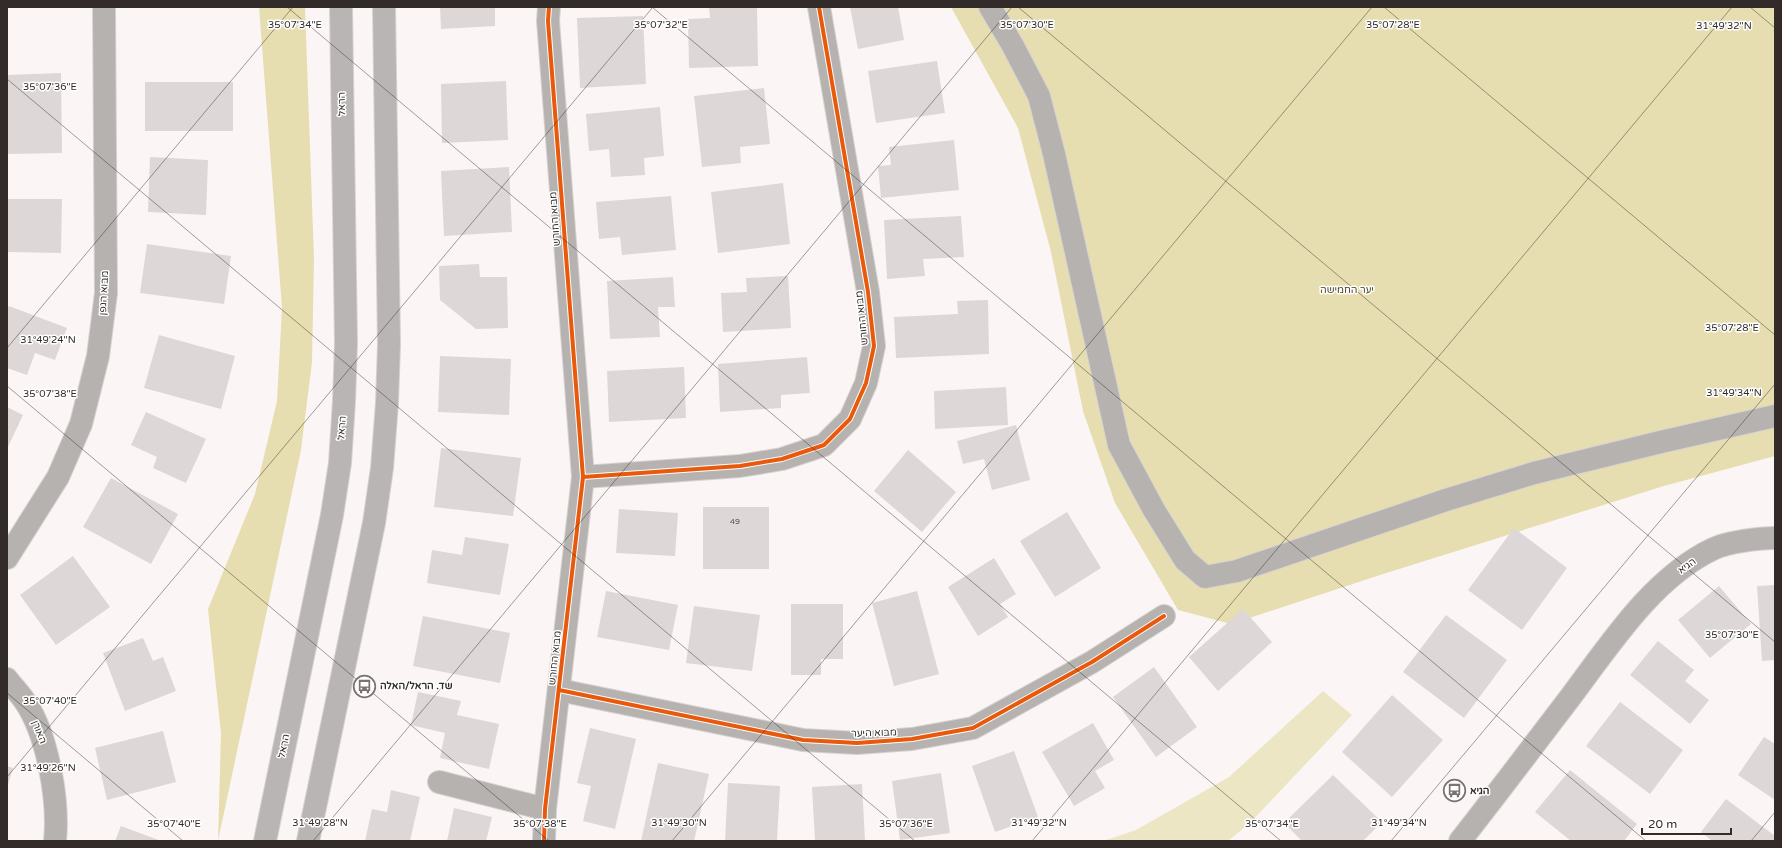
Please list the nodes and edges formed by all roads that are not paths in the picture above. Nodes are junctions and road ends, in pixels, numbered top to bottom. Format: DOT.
graph roads {
  1 [pos="104,7"];
  2 [pos="341,7"];
  3 [pos="384,7"];
  4 [pos="548,7"];
  5 [pos="819,7"];
  6 [pos="990,7"];
  7 [pos="1775,416"];
  8 [pos="583,477"];
  9 [pos="1775,538"];
  10 [pos="7,558"];
  11 [pos="1164,616"];
  12 [pos="7,679"];
  13 [pos="559,690"];
  14 [pos="439,782"];
  15 [pos="545,809"];
  16 [pos="55,841"];
  17 [pos="264,841"];
  18 [pos="308,841"];
  19 [pos="544,841"];
  20 [pos="1460,841"];
  1 -- 10 [label="street, מבוא הגפן"];
  2 -- 17 [label="main road, הראל"];
  3 -- 18 [label="main road"];
  4 -- 8 [label="street, מבוא החורש"];
  5 -- 8 [label="street, מבוא החורש"];
  6 -- 7 [label="street"];
  8 -- 13 [label="street, מבוא החורש"];
  9 -- 20 [label="street, הגיא"];
  11 -- 13 [label="street, מבוא היער"];
  12 -- 16 [label="street, האורן"];
  13 -- 15 [label="street, מבוא החורש"];
  14 -- 15 [label="street"];
  15 -- 19 [label="street, מבוא החורש"];
}
